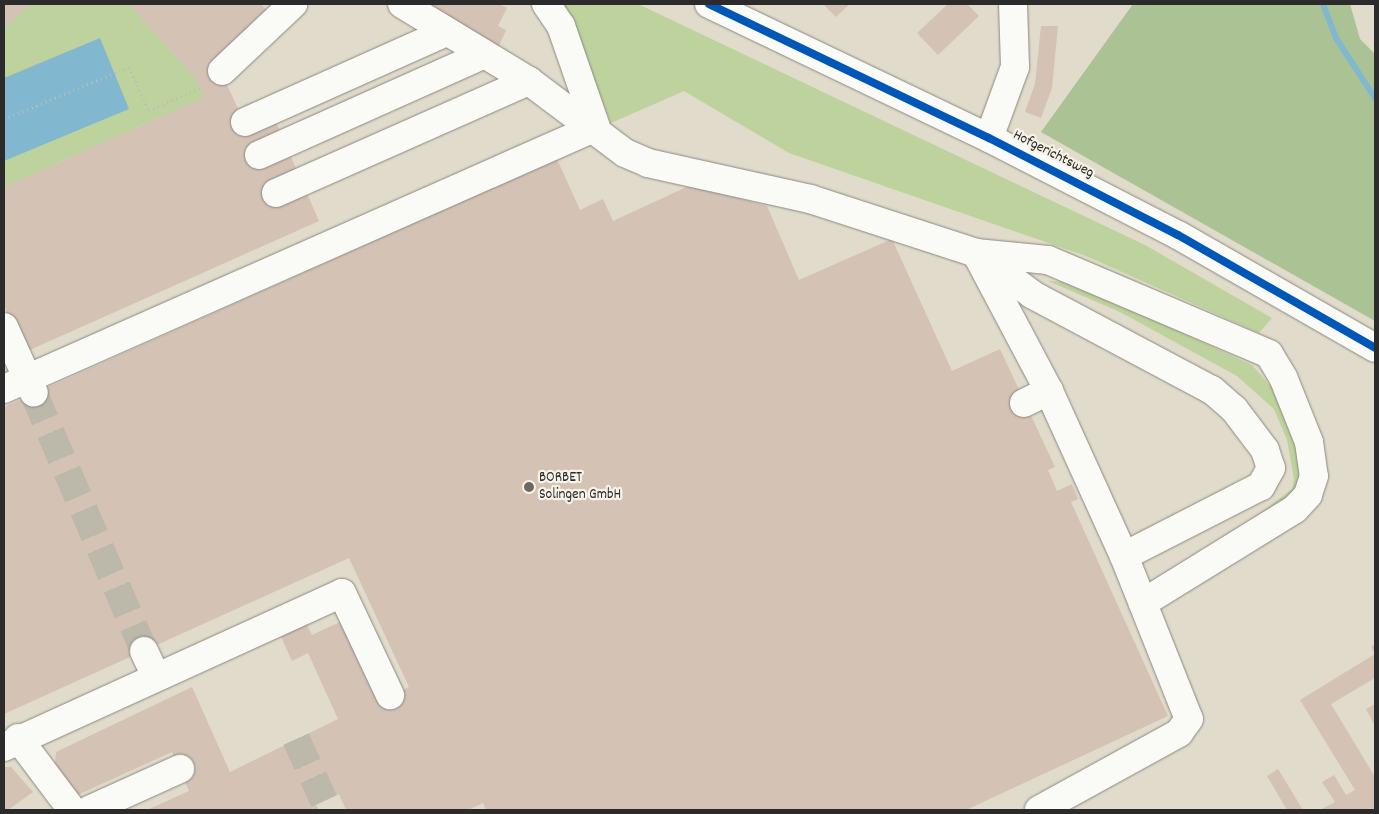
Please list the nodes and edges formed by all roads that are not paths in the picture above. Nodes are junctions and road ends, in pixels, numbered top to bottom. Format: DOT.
graph roads {
  1 [pos="293,4"];
  2 [pos="402,4"];
  3 [pos="546,4"];
  4 [pos="709,4"];
  5 [pos="1013,4"];
  6 [pos="446,32"];
  7 [pos="483,55"];
  8 [pos="222,71"];
  9 [pos="529,81"];
  10 [pos="245,122"];
  11 [pos="596,127"];
  12 [pos="988,138"];
  13 [pos="259,155"];
  14 [pos="276,193"];
  15 [pos="976,253"];
  16 [pos="4,326"];
  17 [pos="1375,348"];
  18 [pos="22,386"];
  19 [pos="1049,391"];
  20 [pos="1024,403"];
  21 [pos="1124,556"];
  22 [pos="1143,603"];
  23 [pos="144,650"];
  24 [pos="156,677"];
  25 [pos="390,695"];
  26 [pos="11,743"];
  27 [pos="180,769"];
  28 [pos="62,807"];
  29 [pos="89,810"];
  30 [pos="1039,810"];
  1 -- 8 [label="street"];
  2 -- 6 [label="street"];
  3 -- 11 [label="street"];
  4 -- 12 [label="street, Hofgerichtsweg"];
  5 -- 12 [label="street"];
  6 -- 7 [label="street"];
  6 -- 10 [label="street"];
  7 -- 9 [label="street"];
  7 -- 13 [label="street"];
  9 -- 11 [label="street"];
  9 -- 14 [label="street"];
  11 -- 15 [label="street"];
  11 -- 18 [label="street"];
  12 -- 17 [label="street, Hofgerichtsweg"];
  15 -- 19 [label="street"];
  15 -- 21 [label="street"];
  15 -- 22 [label="street"];
  16 -- 18 [label="street"];
  19 -- 20 [label="street"];
  19 -- 21 [label="street"];
  21 -- 22 [label="street"];
  22 -- 30 [label="street"];
  23 -- 24 [label="street"];
  24 -- 25 [label="street"];
  24 -- 26 [label="street"];
  26 -- 28 [label="street"];
  27 -- 29 [label="street"];
}
